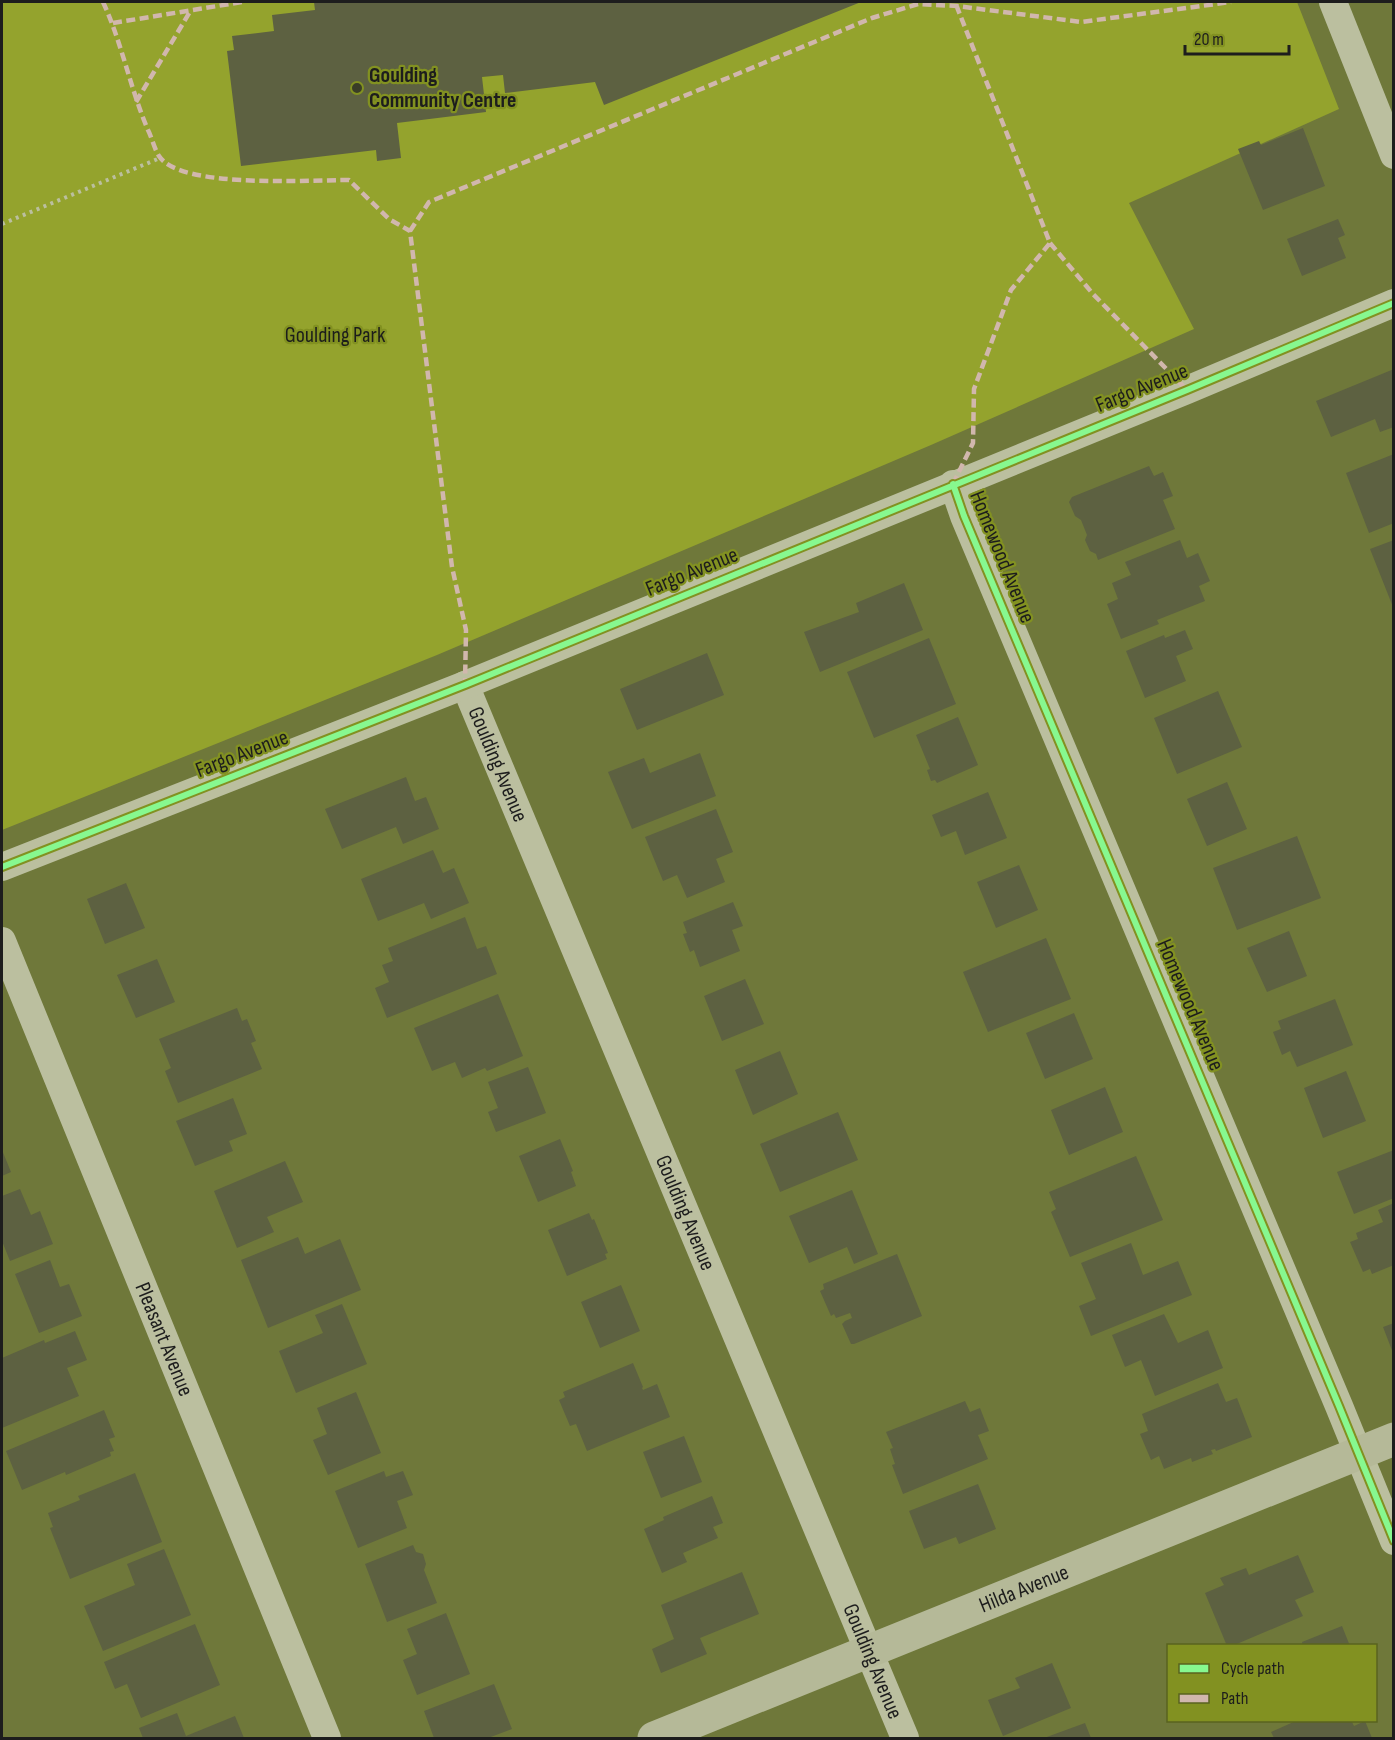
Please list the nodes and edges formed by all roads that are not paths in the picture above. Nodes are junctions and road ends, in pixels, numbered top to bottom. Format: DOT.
graph roads {
  1 [pos="1334,2"];
  2 [pos="1394,155"];
  3 [pos="1394,303"];
  4 [pos="953,484"];
  5 [pos="465,685"];
  6 [pos="2,867"];
  7 [pos="2,940"];
  8 [pos="1394,1439"];
  9 [pos="1358,1453"];
  10 [pos="1394,1540"];
  11 [pos="870,1651"];
  12 [pos="327,1738"];
  13 [pos="654,1738"];
  14 [pos="905,1738"];
  1 -- 2 [label="street"];
  3 -- 4 [label="street, Fargo Avenue"];
  4 -- 5 [label="street, Fargo Avenue"];
  4 -- 9 [label="street, Homewood Avenue"];
  5 -- 6 [label="street, Fargo Avenue"];
  5 -- 11 [label="street, Goulding Avenue"];
  7 -- 12 [label="street, Pleasant Avenue"];
  8 -- 9 [label="street, Hilda Avenue"];
  9 -- 10 [label="street, Homewood Avenue"];
  9 -- 11 [label="street, Hilda Avenue"];
  11 -- 13 [label="street, Hilda Avenue"];
  11 -- 14 [label="street, Goulding Avenue"];
}
